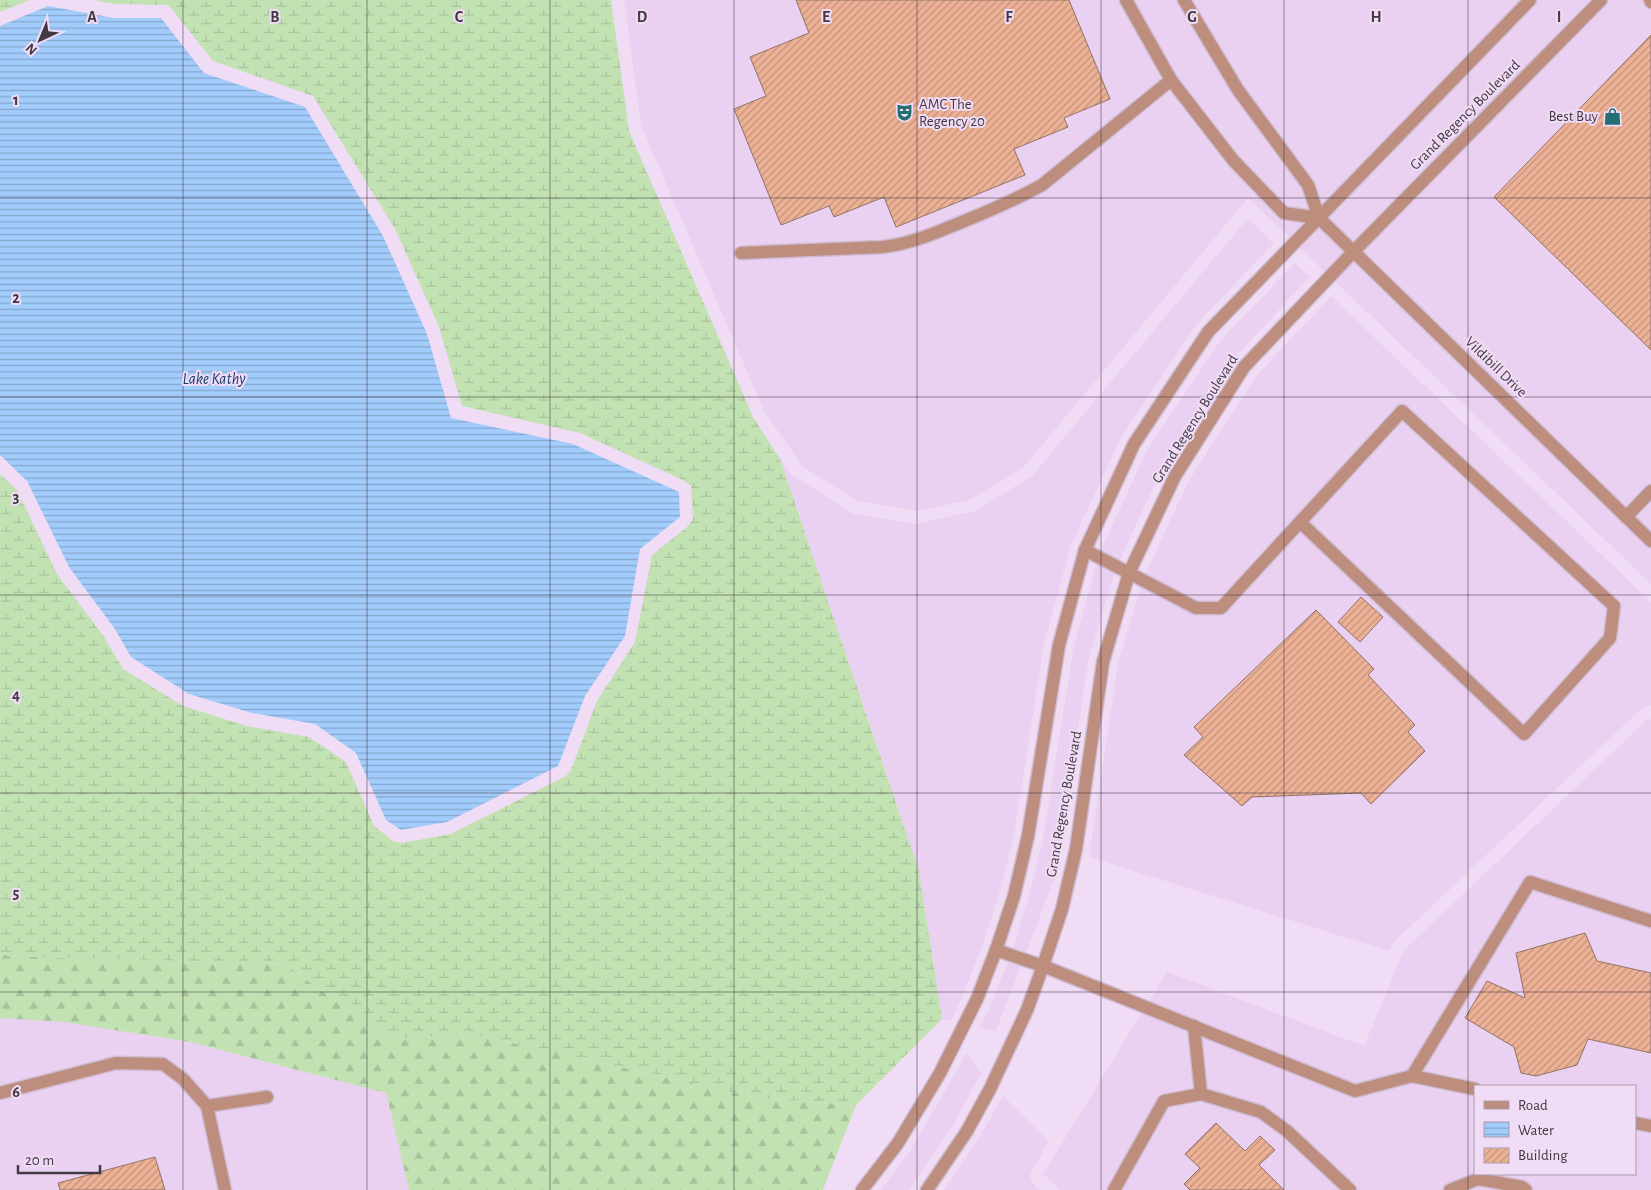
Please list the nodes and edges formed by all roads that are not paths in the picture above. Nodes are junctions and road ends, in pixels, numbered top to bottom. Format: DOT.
graph roads {
  1 [pos="1126,0"];
  2 [pos="1184,0"];
  3 [pos="1530,0"];
  4 [pos="1602,0"];
  5 [pos="1171,80"];
  6 [pos="1318,218"];
  7 [pos="1354,251"];
  8 [pos="741,253"];
  9 [pos="1651,491"];
  10 [pos="1626,517"];
  11 [pos="1300,522"];
  12 [pos="1651,541"];
  13 [pos="1085,550"];
  14 [pos="1129,573"];
  15 [pos="1651,920"];
  16 [pos="996,950"];
  17 [pos="1043,966"];
  18 [pos="1194,1026"];
  19 [pos="1412,1076"];
  20 [pos="1474,1089"];
  21 [pos="0,1093"];
  22 [pos="1200,1094"];
  23 [pos="266,1097"];
  24 [pos="207,1106"];
  25 [pos="1636,1122"];
  26 [pos="1651,1126"];
  27 [pos="225,1190"];
  28 [pos="862,1190"];
  29 [pos="927,1190"];
  30 [pos="1114,1190"];
  31 [pos="1350,1190"];
  32 [pos="1450,1190"];
  33 [pos="1526,1190"];
  1 -- 5 [label="street"];
  2 -- 6 [label="street"];
  3 -- 6 [label="street, Grand Regency Boulevard"];
  4 -- 7 [label="street, Grand Regency Boulevard"];
  5 -- 6 [label="street"];
  5 -- 8 [label="street"];
  6 -- 7 [label="street, Vildibill Drive"];
  6 -- 13 [label="street, Grand Regency Boulevard"];
  7 -- 10 [label="street, Vildibill Drive"];
  7 -- 14 [label="street, Grand Regency Boulevard"];
  9 -- 10 [label="street"];
  10 -- 12 [label="street, Vildibill Drive"];
  11 -- 11 [label="street"];
  11 -- 14 [label="street"];
  13 -- 14 [label="street"];
  13 -- 16 [label="street, Grand Regency Boulevard"];
  14 -- 17 [label="street, Grand Regency Boulevard"];
  15 -- 19 [label="street"];
  16 -- 17 [label="street"];
  16 -- 28 [label="street, Grand Regency Boulevard"];
  17 -- 18 [label="street"];
  17 -- 29 [label="street, Grand Regency Boulevard"];
  18 -- 19 [label="street"];
  18 -- 22 [label="street"];
  19 -- 20 [label="street"];
  21 -- 24 [label="street"];
  22 -- 30 [label="street"];
  22 -- 31 [label="street"];
  23 -- 24 [label="street"];
  24 -- 27 [label="street"];
  25 -- 26 [label="street"];
  32 -- 33 [label="street"];
}
